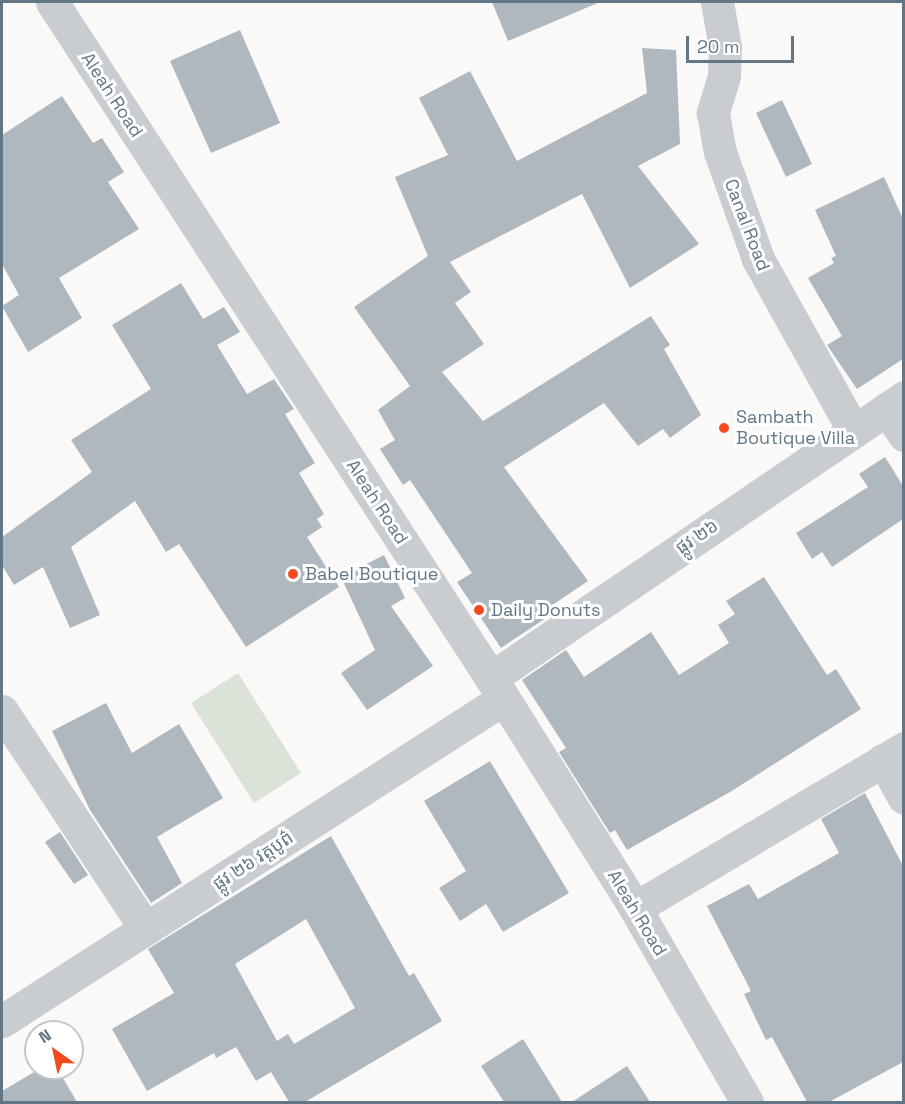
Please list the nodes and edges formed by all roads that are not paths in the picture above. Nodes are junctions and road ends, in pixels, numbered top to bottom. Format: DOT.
graph roads {
  1 [pos="52,2"];
  2 [pos="717,2"];
  3 [pos="898,414"];
  4 [pos="853,430"];
  5 [pos="497,689"];
  6 [pos="2,711"];
  7 [pos="893,754"];
  8 [pos="903,798"];
  9 [pos="635,908"];
  10 [pos="146,929"];
  11 [pos="2,1022"];
  12 [pos="747,1102"];
  1 -- 5 [label="street, Aleah Road"];
  2 -- 4 [label="street, Canal Road"];
  3 -- 4 [label="street, ផ្លូវ ២៦"];
  4 -- 5 [label="street, ផ្លូវ ២៦"];
  5 -- 9 [label="street, Aleah Road"];
  5 -- 10 [label="street, ផ្លូវ ២៦ វត្តបូព៌"];
  6 -- 10 [label="street"];
  7 -- 8 [label="street"];
  7 -- 9 [label="street"];
  9 -- 12 [label="street, Aleah Road"];
  10 -- 11 [label="street, ផ្លូវ ២៦ វត្តបូព៌"];
}
